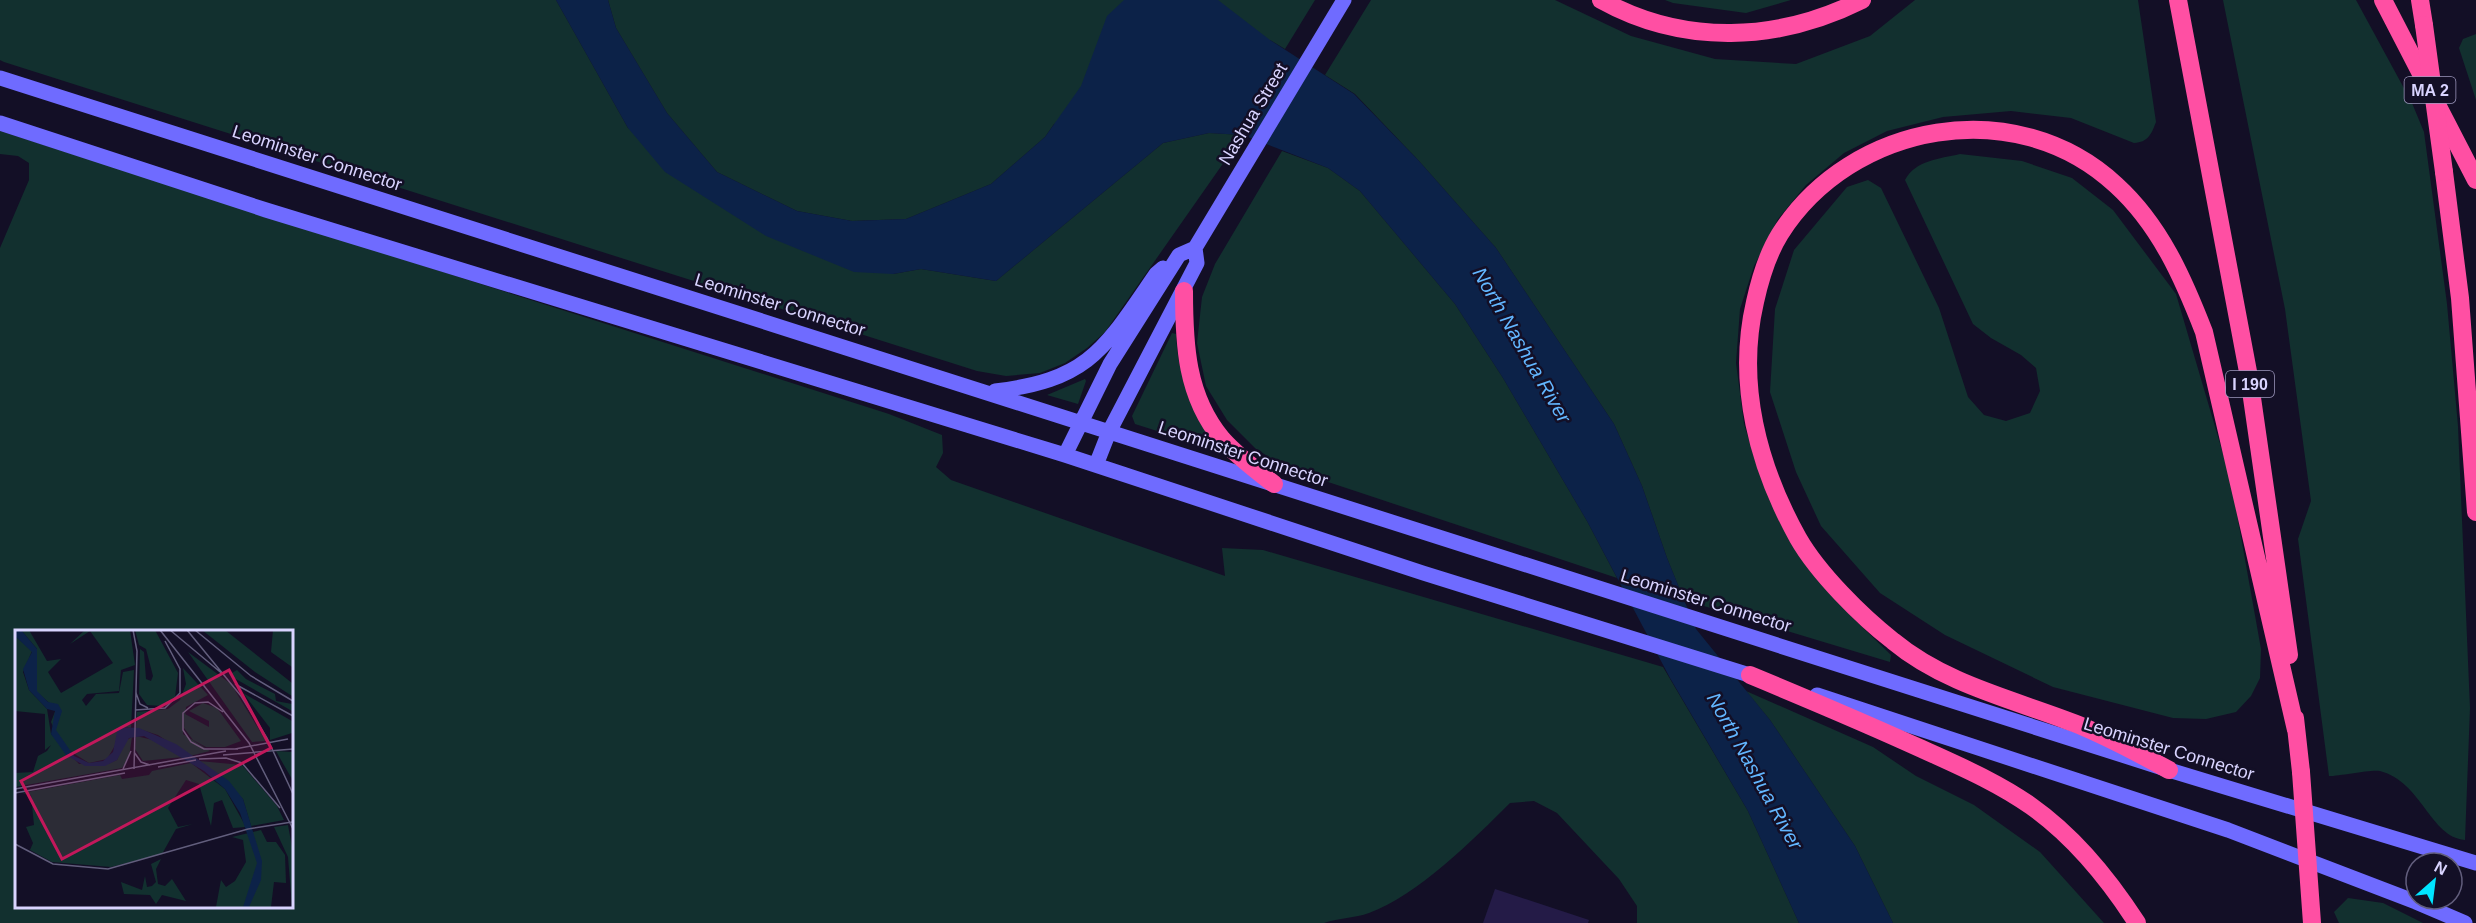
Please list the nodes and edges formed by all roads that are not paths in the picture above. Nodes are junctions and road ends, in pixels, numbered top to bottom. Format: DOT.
graph roads {
  1 [pos="1344,0"];
  2 [pos="1601,0"];
  3 [pos="1862,0"];
  4 [pos="2178,0"];
  5 [pos="2383,0"];
  6 [pos="2420,0"];
  7 [pos="0,78"];
  8 [pos="0,123"];
  9 [pos="2476,180"];
  10 [pos="1195,248"];
  11 [pos="1179,255"];
  12 [pos="1184,291"];
  13 [pos="989,392"];
  14 [pos="1080,422"];
  15 [pos="1109,432"];
  16 [pos="1065,455"];
  17 [pos="1096,465"];
  18 [pos="1274,484"];
  19 [pos="2476,512"];
  20 [pos="1750,675"];
  21 [pos="1845,710"];
  22 [pos="2296,730"];
  23 [pos="2169,770"];
  24 [pos="2476,863"];
  25 [pos="2137,923"];
  26 [pos="2312,923"];
  27 [pos="2465,923"];
  1 -- 10 [label="main road, Nashua Street"];
  2 -- 3 [label="highway"];
  4 -- 22 [label="highway, I 190"];
  5 -- 9 [label="highway, MA 2"];
  6 -- 19 [label="highway, bridge"];
  7 -- 13 [label="main road, Leominster Connector"];
  8 -- 16 [label="main road"];
  10 -- 11 [label="main road"];
  10 -- 12 [label="main road, Nashua Street"];
  11 -- 13 [label="main road"];
  11 -- 14 [label="main road"];
  12 -- 15 [label="main road, Nashua Street"];
  12 -- 18 [label="highway"];
  13 -- 14 [label="main road, Leominster Connector"];
  14 -- 15 [label="main road, Leominster Connector"];
  14 -- 16 [label="main road"];
  15 -- 17 [label="main road, Nashua Street"];
  15 -- 18 [label="main road, Leominster Connector"];
  16 -- 17 [label="main road"];
  17 -- 20 [label="main road"];
  18 -- 23 [label="main road, Leominster Connector"];
  20 -- 21 [label="highway"];
  21 -- 25 [label="highway"];
  21 -- 27 [label="main road"];
  22 -- 23 [label="highway"];
  22 -- 26 [label="highway, I 190, bridge"];
  23 -- 24 [label="main road, Leominster Connector"];
}
